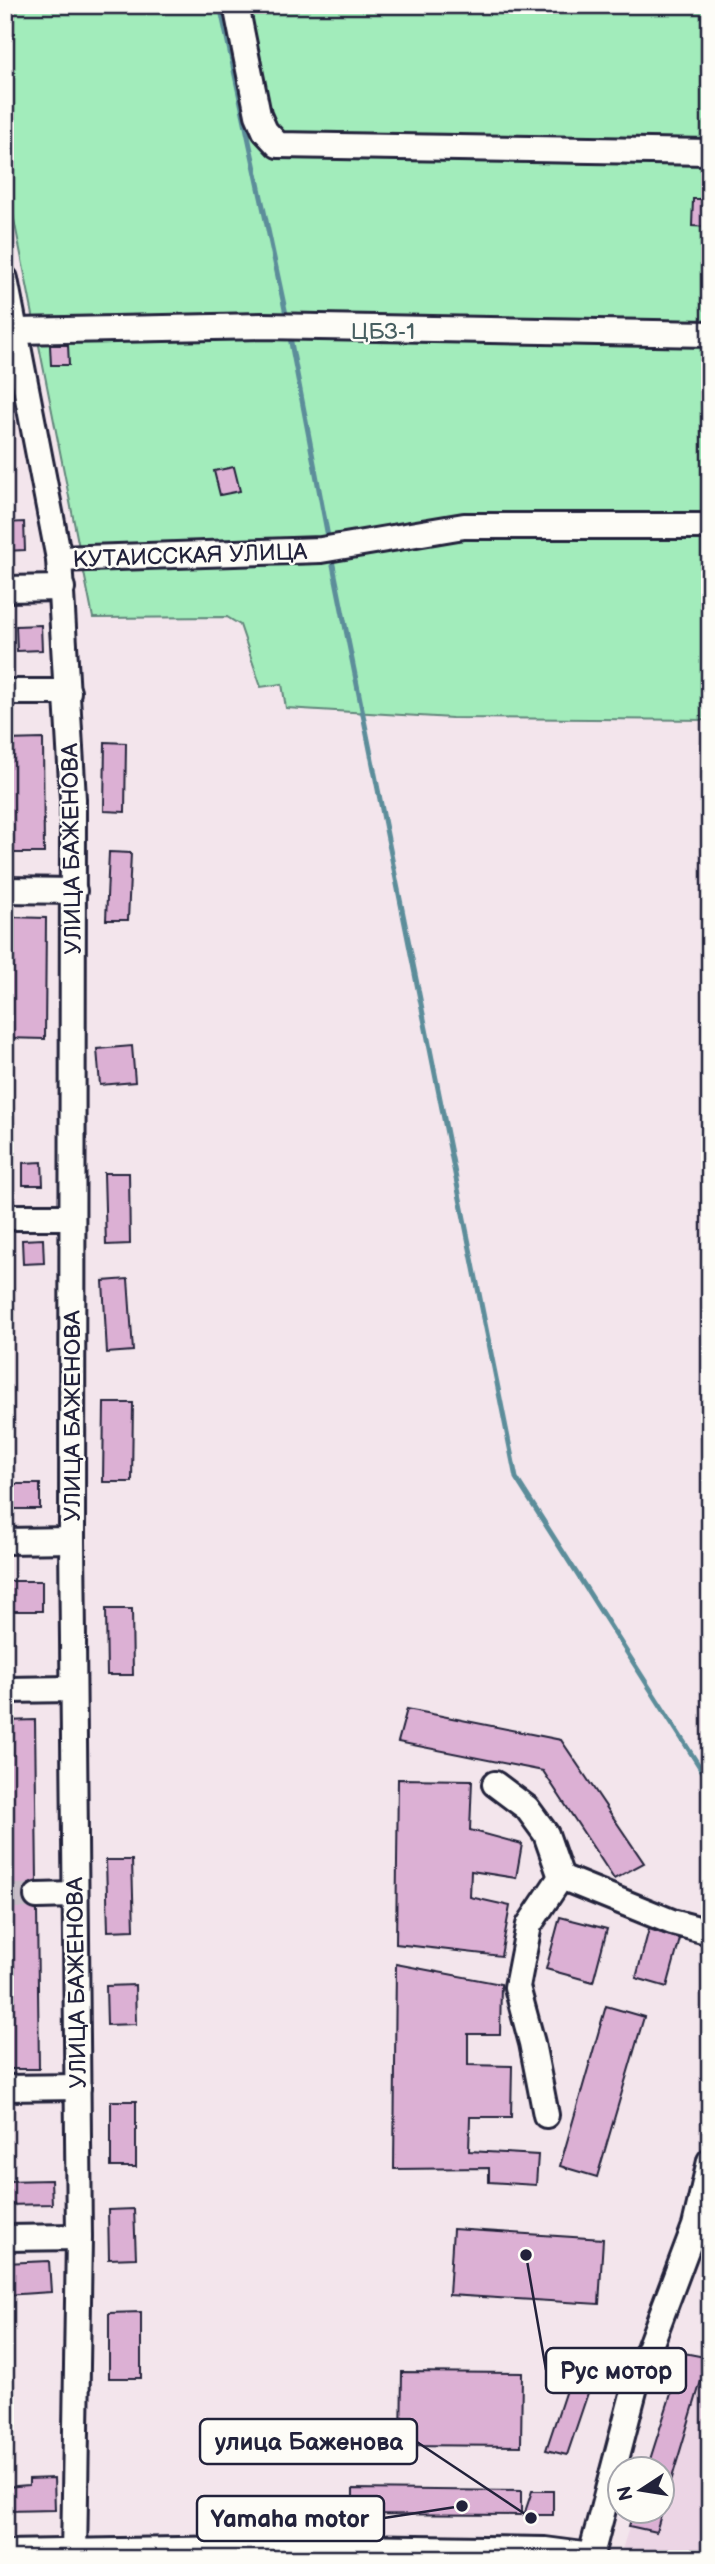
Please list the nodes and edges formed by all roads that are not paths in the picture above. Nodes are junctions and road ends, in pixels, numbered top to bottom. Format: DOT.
graph roads {
  1 [pos="236,5"];
  2 [pos="710,152"];
  3 [pos="5,279"];
  4 [pos="16,331"];
  5 [pos="710,334"];
  6 [pos="710,526"];
  7 [pos="59,559"];
  8 [pos="62,588"];
  9 [pos="5,589"];
  10 [pos="5,692"];
  11 [pos="68,692"];
  12 [pos="5,890"];
  13 [pos="74,891"];
  14 [pos="5,1217"];
  15 [pos="71,1217"];
  16 [pos="72,1540"];
  17 [pos="5,1541"];
  18 [pos="73,1689"];
  19 [pos="5,1690"];
  20 [pos="495,1784"];
  21 [pos="561,1877"];
  22 [pos="75,1895"];
  23 [pos="37,1896"];
  24 [pos="710,1932"];
  25 [pos="78,2087"];
  26 [pos="5,2088"];
  27 [pos="546,2115"];
  28 [pos="710,2161"];
  29 [pos="79,2237"];
  30 [pos="5,2238"];
  31 [pos="5,2553"];
  32 [pos="74,2555"];
  33 [pos="591,2557"];
  1 -- 2 [label="street"];
  3 -- 4 [label="street, УЛИЦА БАЖЕНОВА"];
  4 -- 5 [label="street"];
  4 -- 7 [label="street, УЛИЦА БАЖЕНОВА"];
  6 -- 7 [label="street, КУТАИССКАЯ УЛИЦА"];
  7 -- 8 [label="street, УЛИЦА БАЖЕНОВА"];
  8 -- 9 [label="street, КУТАИССКАЯ УЛИЦА"];
  8 -- 11 [label="street, УЛИЦА БАЖЕНОВА"];
  10 -- 11 [label="street"];
  11 -- 13 [label="street, УЛИЦА БАЖЕНОВА"];
  12 -- 13 [label="street"];
  13 -- 15 [label="street, УЛИЦА БАЖЕНОВА"];
  14 -- 15 [label="street"];
  15 -- 16 [label="street, УЛИЦА БАЖЕНОВА"];
  16 -- 17 [label="street"];
  16 -- 18 [label="street, УЛИЦА БАЖЕНОВА"];
  18 -- 19 [label="street"];
  18 -- 22 [label="street, УЛИЦА БАЖЕНОВА"];
  20 -- 21 [label="street"];
  21 -- 24 [label="street"];
  21 -- 27 [label="street"];
  22 -- 23 [label="street"];
  22 -- 25 [label="street, УЛИЦА БАЖЕНОВА"];
  25 -- 26 [label="street"];
  25 -- 29 [label="street, УЛИЦА БАЖЕНОВА"];
  28 -- 33 [label="street"];
  29 -- 30 [label="street"];
  29 -- 32 [label="street, УЛИЦА БАЖЕНОВА"];
  31 -- 32 [label="street"];
  32 -- 33 [label="street"];
}
